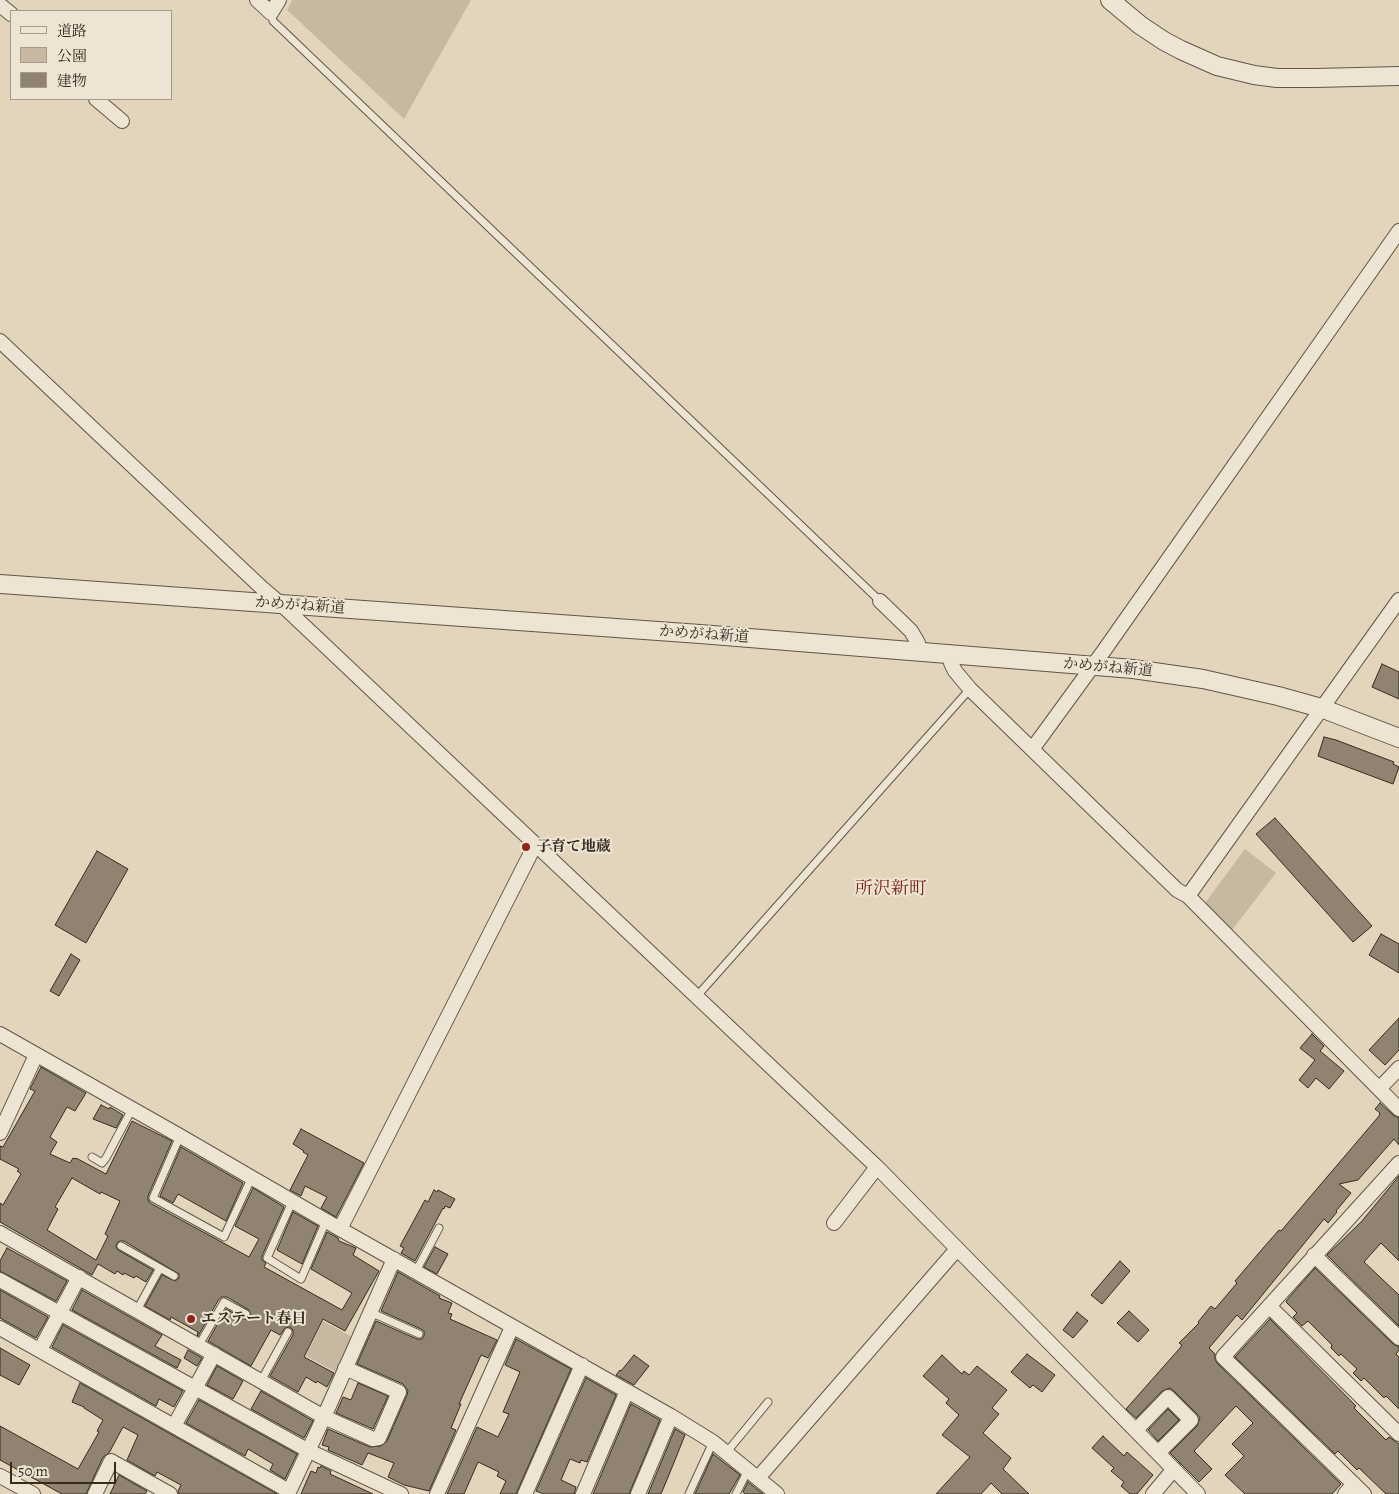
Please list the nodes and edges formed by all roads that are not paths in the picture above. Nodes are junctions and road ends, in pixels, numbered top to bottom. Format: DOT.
graph roads {
  1 [pos="257,0"];
  2 [pos="279,0"];
  3 [pos="1116,2"];
  4 [pos="0,5"];
  5 [pos="10,13"];
  6 [pos="272,13"];
  7 [pos="1399,76"];
  8 [pos="97,100"];
  9 [pos="122,121"];
  10 [pos="1399,231"];
  11 [pos="0,341"];
  12 [pos="0,584"];
  13 [pos="1399,600"];
  14 [pos="880,601"];
  15 [pos="282,605"];
  16 [pos="918,653"];
  17 [pos="950,656"];
  18 [pos="1093,665"];
  19 [pos="970,689"];
  20 [pos="1322,708"];
  21 [pos="1399,738"];
  22 [pos="1032,748"];
  23 [pos="535,844"];
  24 [pos="1188,896"];
  25 [pos="697,996"];
  26 [pos="0,1034"];
  27 [pos="36,1055"];
  28 [pos="1399,1068"];
  29 [pos="1379,1089"];
  30 [pos="132,1109"];
  31 [pos="1399,1109"];
  32 [pos="0,1134"];
  33 [pos="180,1136"];
  34 [pos="92,1157"];
  35 [pos="1399,1163"];
  36 [pos="877,1167"];
  37 [pos="252,1179"];
  38 [pos="292,1202"];
  39 [pos="326,1221"];
  40 [pos="834,1223"];
  41 [pos="439,1228"];
  42 [pos="340,1229"];
  43 [pos="0,1233"];
  44 [pos="121,1246"];
  45 [pos="957,1249"];
  46 [pos="1314,1256"];
  47 [pos="394,1259"];
  48 [pos="160,1268"];
  49 [pos="416,1271"];
  50 [pos="174,1276"];
  51 [pos="79,1277"];
  52 [pos="0,1280"];
  53 [pos="1269,1306"];
  54 [pos="137,1310"];
  55 [pos="370,1312"];
  56 [pos="60,1313"];
  57 [pos="246,1314"];
  58 [pos="512,1327"];
  59 [pos="0,1328"];
  60 [pos="288,1332"];
  61 [pos="419,1334"];
  62 [pos="1399,1338"];
  63 [pos="199,1345"];
  64 [pos="40,1350"];
  65 [pos="214,1354"];
  66 [pos="582,1365"];
  67 [pos="345,1368"];
  68 [pos="261,1381"];
  69 [pos="194,1389"];
  70 [pos="627,1391"];
  71 [pos="768,1402"];
  72 [pos="671,1416"];
  73 [pos="324,1417"];
  74 [pos="174,1426"];
  75 [pos="1136,1430"];
  76 [pos="1399,1434"];
  77 [pos="713,1442"];
  78 [pos="308,1451"];
  79 [pos="726,1453"];
  80 [pos="1158,1453"];
  81 [pos="1174,1469"];
  82 [pos="753,1474"];
  83 [pos="0,1476"];
  84 [pos="1354,1491"];
  85 [pos="289,1492"];
  86 [pos="774,1493"];
  87 [pos="33,1494"];
  88 [pos="95,1494"];
  89 [pos="170,1494"];
  90 [pos="401,1494"];
  91 [pos="436,1494"];
  92 [pos="526,1494"];
  93 [pos="583,1494"];
  94 [pos="638,1494"];
  95 [pos="689,1494"];
  96 [pos="736,1494"];
  97 [pos="1153,1494"];
  98 [pos="1198,1494"];
  1 -- 6 [label="street"];
  2 -- 6 [label="street"];
  3 -- 7 [label="street"];
  4 -- 5 [label="street"];
  6 -- 14 [label="lane"];
  8 -- 9 [label="street"];
  10 -- 18 [label="street"];
  11 -- 15 [label="street"];
  12 -- 15 [label="street, かめがね新道"];
  13 -- 20 [label="street"];
  14 -- 16 [label="street"];
  15 -- 16 [label="street, かめがね新道"];
  15 -- 23 [label="street"];
  16 -- 17 [label="street, かめがね新道"];
  17 -- 18 [label="street, かめがね新道"];
  17 -- 19 [label="street"];
  18 -- 20 [label="street, かめがね新道"];
  18 -- 22 [label="street"];
  19 -- 22 [label="street"];
  19 -- 25 [label="lane"];
  20 -- 21 [label="street, かめがね新道"];
  20 -- 24 [label="street"];
  22 -- 24 [label="street"];
  23 -- 25 [label="street"];
  23 -- 42 [label="street"];
  24 -- 29 [label="street"];
  25 -- 36 [label="street"];
  26 -- 27 [label="street"];
  27 -- 30 [label="street"];
  27 -- 32 [label="street"];
  28 -- 29 [label="street"];
  29 -- 31 [label="street"];
  30 -- 33 [label="street"];
  30 -- 34 [label="lane"];
  33 -- 37 [label="street"];
  33 -- 37 [label="lane"];
  35 -- 46 [label="street"];
  36 -- 40 [label="street"];
  36 -- 45 [label="street"];
  37 -- 38 [label="street"];
  38 -- 39 [label="street"];
  38 -- 39 [label="lane"];
  39 -- 42 [label="street"];
  41 -- 49 [label="lane"];
  42 -- 47 [label="street"];
  43 -- 51 [label="street"];
  44 -- 48 [label="lane"];
  45 -- 75 [label="street"];
  45 -- 82 [label="street"];
  46 -- 53 [label="street"];
  46 -- 62 [label="street"];
  47 -- 49 [label="street"];
  47 -- 55 [label="street"];
  48 -- 50 [label="lane"];
  48 -- 54 [label="lane"];
  49 -- 58 [label="street"];
  51 -- 54 [label="street"];
  51 -- 56 [label="street"];
  52 -- 56 [label="street"];
  53 -- 76 [label="street"];
  53 -- 84 [label="street"];
  54 -- 63 [label="street"];
  55 -- 61 [label="lane"];
  55 -- 67 [label="street"];
  56 -- 64 [label="street"];
  56 -- 69 [label="street"];
  57 -- 63 [label="lane"];
  58 -- 66 [label="street"];
  58 -- 91 [label="street"];
  59 -- 64 [label="street"];
  60 -- 68 [label="lane"];
  63 -- 65 [label="street"];
  64 -- 74 [label="street"];
  65 -- 68 [label="street"];
  65 -- 69 [label="street"];
  66 -- 70 [label="street"];
  66 -- 92 [label="street"];
  67 -- 73 [label="street"];
  67 -- 73 [label="street"];
  68 -- 73 [label="street"];
  69 -- 74 [label="street"];
  69 -- 78 [label="street"];
  70 -- 72 [label="street"];
  70 -- 93 [label="street"];
  71 -- 79 [label="lane"];
  72 -- 77 [label="street"];
  72 -- 94 [label="street"];
  73 -- 78 [label="street"];
  74 -- 85 [label="street"];
  75 -- 80 [label="street"];
  75 -- 80 [label="street"];
  77 -- 79 [label="street"];
  77 -- 95 [label="lane"];
  78 -- 85 [label="street"];
  78 -- 90 [label="street"];
  79 -- 82 [label="street"];
  80 -- 81 [label="street"];
  81 -- 97 [label="street"];
  81 -- 98 [label="street"];
  82 -- 86 [label="street"];
  82 -- 96 [label="lane"];
  83 -- 87 [label="street"];
  88 -- 89 [label="street"];
}
